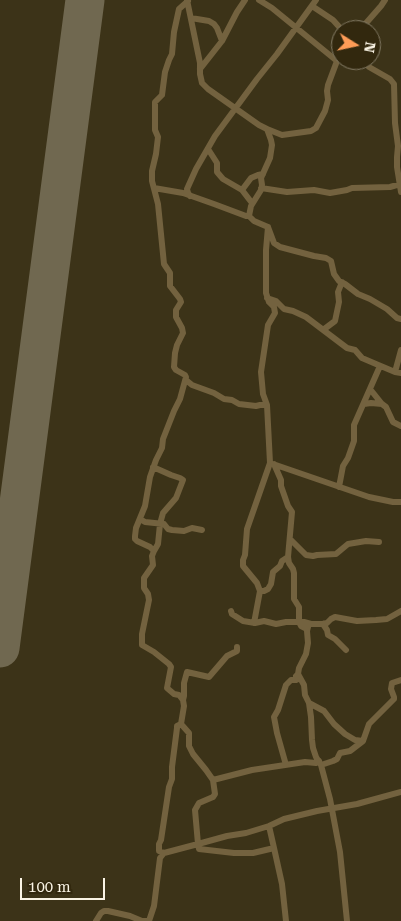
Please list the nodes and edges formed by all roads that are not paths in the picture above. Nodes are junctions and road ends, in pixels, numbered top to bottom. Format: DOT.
graph roads {
  1 [pos="245,0"];
  2 [pos="260,0"];
  3 [pos="385,0"];
  4 [pos="188,1"];
  5 [pos="314,3"];
  6 [pos="191,18"];
  7 [pos="333,20"];
  8 [pos="369,20"];
  9 [pos="296,28"];
  10 [pos="222,41"];
  11 [pos="331,55"];
  12 [pos="200,69"];
  13 [pos="334,70"];
  14 [pos="374,70"];
  15 [pos="236,109"];
  16 [pos="267,129"];
  17 [pos="208,149"];
  18 [pos="263,174"];
  19 [pos="401,184"];
  20 [pos="154,188"];
  21 [pos="261,188"];
  22 [pos="242,190"];
  23 [pos="401,192"];
  24 [pos="187,193"];
  25 [pos="252,203"];
  26 [pos="249,216"];
  27 [pos="268,227"];
  28 [pos="342,282"];
  29 [pos="267,298"];
  30 [pos="401,319"];
  31 [pos="322,330"];
  32 [pos="401,350"];
  33 [pos="380,366"];
  34 [pos="398,372"];
  35 [pos="186,380"];
  36 [pos="370,389"];
  37 [pos="364,404"];
  38 [pos="382,404"];
  39 [pos="263,405"];
  40 [pos="401,426"];
  41 [pos="272,464"];
  42 [pos="153,467"];
  43 [pos="339,487"];
  44 [pos="401,502"];
  45 [pos="140,519"];
  46 [pos="160,524"];
  47 [pos="202,530"];
  48 [pos="290,539"];
  49 [pos="379,542"];
  50 [pos="154,551"];
  51 [pos="288,557"];
  52 [pos="260,591"];
  53 [pos="231,611"];
  54 [pos="401,611"];
  55 [pos="256,621"];
  56 [pos="299,622"];
  57 [pos="322,624"];
  58 [pos="309,626"];
  59 [pos="237,647"];
  60 [pos="346,650"];
  61 [pos="297,677"];
  62 [pos="401,680"];
  63 [pos="183,700"];
  64 [pos="310,703"];
  65 [pos="181,724"];
  66 [pos="363,741"];
  67 [pos="320,763"];
  68 [pos="286,765"];
  69 [pos="213,780"];
  70 [pos="401,792"];
  71 [pos="332,809"];
  72 [pos="269,826"];
  73 [pos="198,844"];
  74 [pos="274,848"];
  75 [pos="161,854"];
  76 [pos="96,921"];
  77 [pos="149,921"];
  78 [pos="286,921"];
  79 [pos="347,921"];
  1 -- 10 [label="street"];
  2 -- 9 [label="street"];
  3 -- 8 [label="street"];
  4 -- 6 [label="street"];
  4 -- 20 [label="street"];
  5 -- 7 [label="street"];
  5 -- 9 [label="street"];
  6 -- 10 [label="street"];
  6 -- 12 [label="street"];
  9 -- 11 [label="street"];
  9 -- 15 [label="street"];
  10 -- 12 [label="street"];
  12 -- 15 [label="street"];
  13 -- 16 [label="street"];
  14 -- 19 [label="street"];
  15 -- 16 [label="street"];
  15 -- 17 [label="street"];
  16 -- 18 [label="street"];
  17 -- 22 [label="street"];
  17 -- 24 [label="street"];
  18 -- 21 [label="street"];
  18 -- 22 [label="street"];
  19 -- 21 [label="street"];
  19 -- 23 [label="street"];
  20 -- 24 [label="street"];
  20 -- 35 [label="street"];
  21 -- 25 [label="street"];
  22 -- 25 [label="street"];
  24 -- 26 [label="street"];
  25 -- 26 [label="street"];
  26 -- 27 [label="street"];
  27 -- 28 [label="street"];
  27 -- 29 [label="street"];
  28 -- 30 [label="street"];
  28 -- 31 [label="street"];
  29 -- 31 [label="street"];
  29 -- 39 [label="street"];
  31 -- 33 [label="street"];
  32 -- 34 [label="street"];
  33 -- 34 [label="street"];
  33 -- 36 [label="street"];
  35 -- 39 [label="street"];
  35 -- 42 [label="street"];
  36 -- 37 [label="street"];
  36 -- 38 [label="street"];
  37 -- 38 [label="street"];
  37 -- 43 [label="street"];
  38 -- 40 [label="street"];
  39 -- 41 [label="street"];
  41 -- 43 [label="street"];
  41 -- 48 [label="street"];
  41 -- 52 [label="street"];
  42 -- 45 [label="street"];
  42 -- 46 [label="street"];
  43 -- 44 [label="street"];
  45 -- 46 [label="street"];
  45 -- 50 [label="street"];
  46 -- 47 [label="street"];
  46 -- 50 [label="street"];
  48 -- 49 [label="street"];
  48 -- 51 [label="street"];
  50 -- 63 [label="street"];
  51 -- 52 [label="street"];
  51 -- 56 [label="street"];
  52 -- 55 [label="street"];
  53 -- 55 [label="street"];
  54 -- 57 [label="street"];
  55 -- 56 [label="street"];
  56 -- 58 [label="street"];
  57 -- 58 [label="street"];
  57 -- 60 [label="street"];
  58 -- 61 [label="street"];
  59 -- 63 [label="street"];
  61 -- 64 [label="street"];
  61 -- 68 [label="street"];
  62 -- 66 [label="street"];
  63 -- 65 [label="street"];
  64 -- 66 [label="street"];
  64 -- 67 [label="street"];
  65 -- 69 [label="street"];
  65 -- 75 [label="street"];
  66 -- 67 [label="street"];
  67 -- 68 [label="street"];
  67 -- 71 [label="street"];
  68 -- 69 [label="street"];
  69 -- 73 [label="street"];
  70 -- 71 [label="street"];
  71 -- 72 [label="street"];
  71 -- 79 [label="street"];
  72 -- 73 [label="street"];
  72 -- 74 [label="street"];
  73 -- 74 [label="street"];
  73 -- 75 [label="street"];
  74 -- 78 [label="street"];
  75 -- 77 [label="street"];
  76 -- 77 [label="street"];
}
